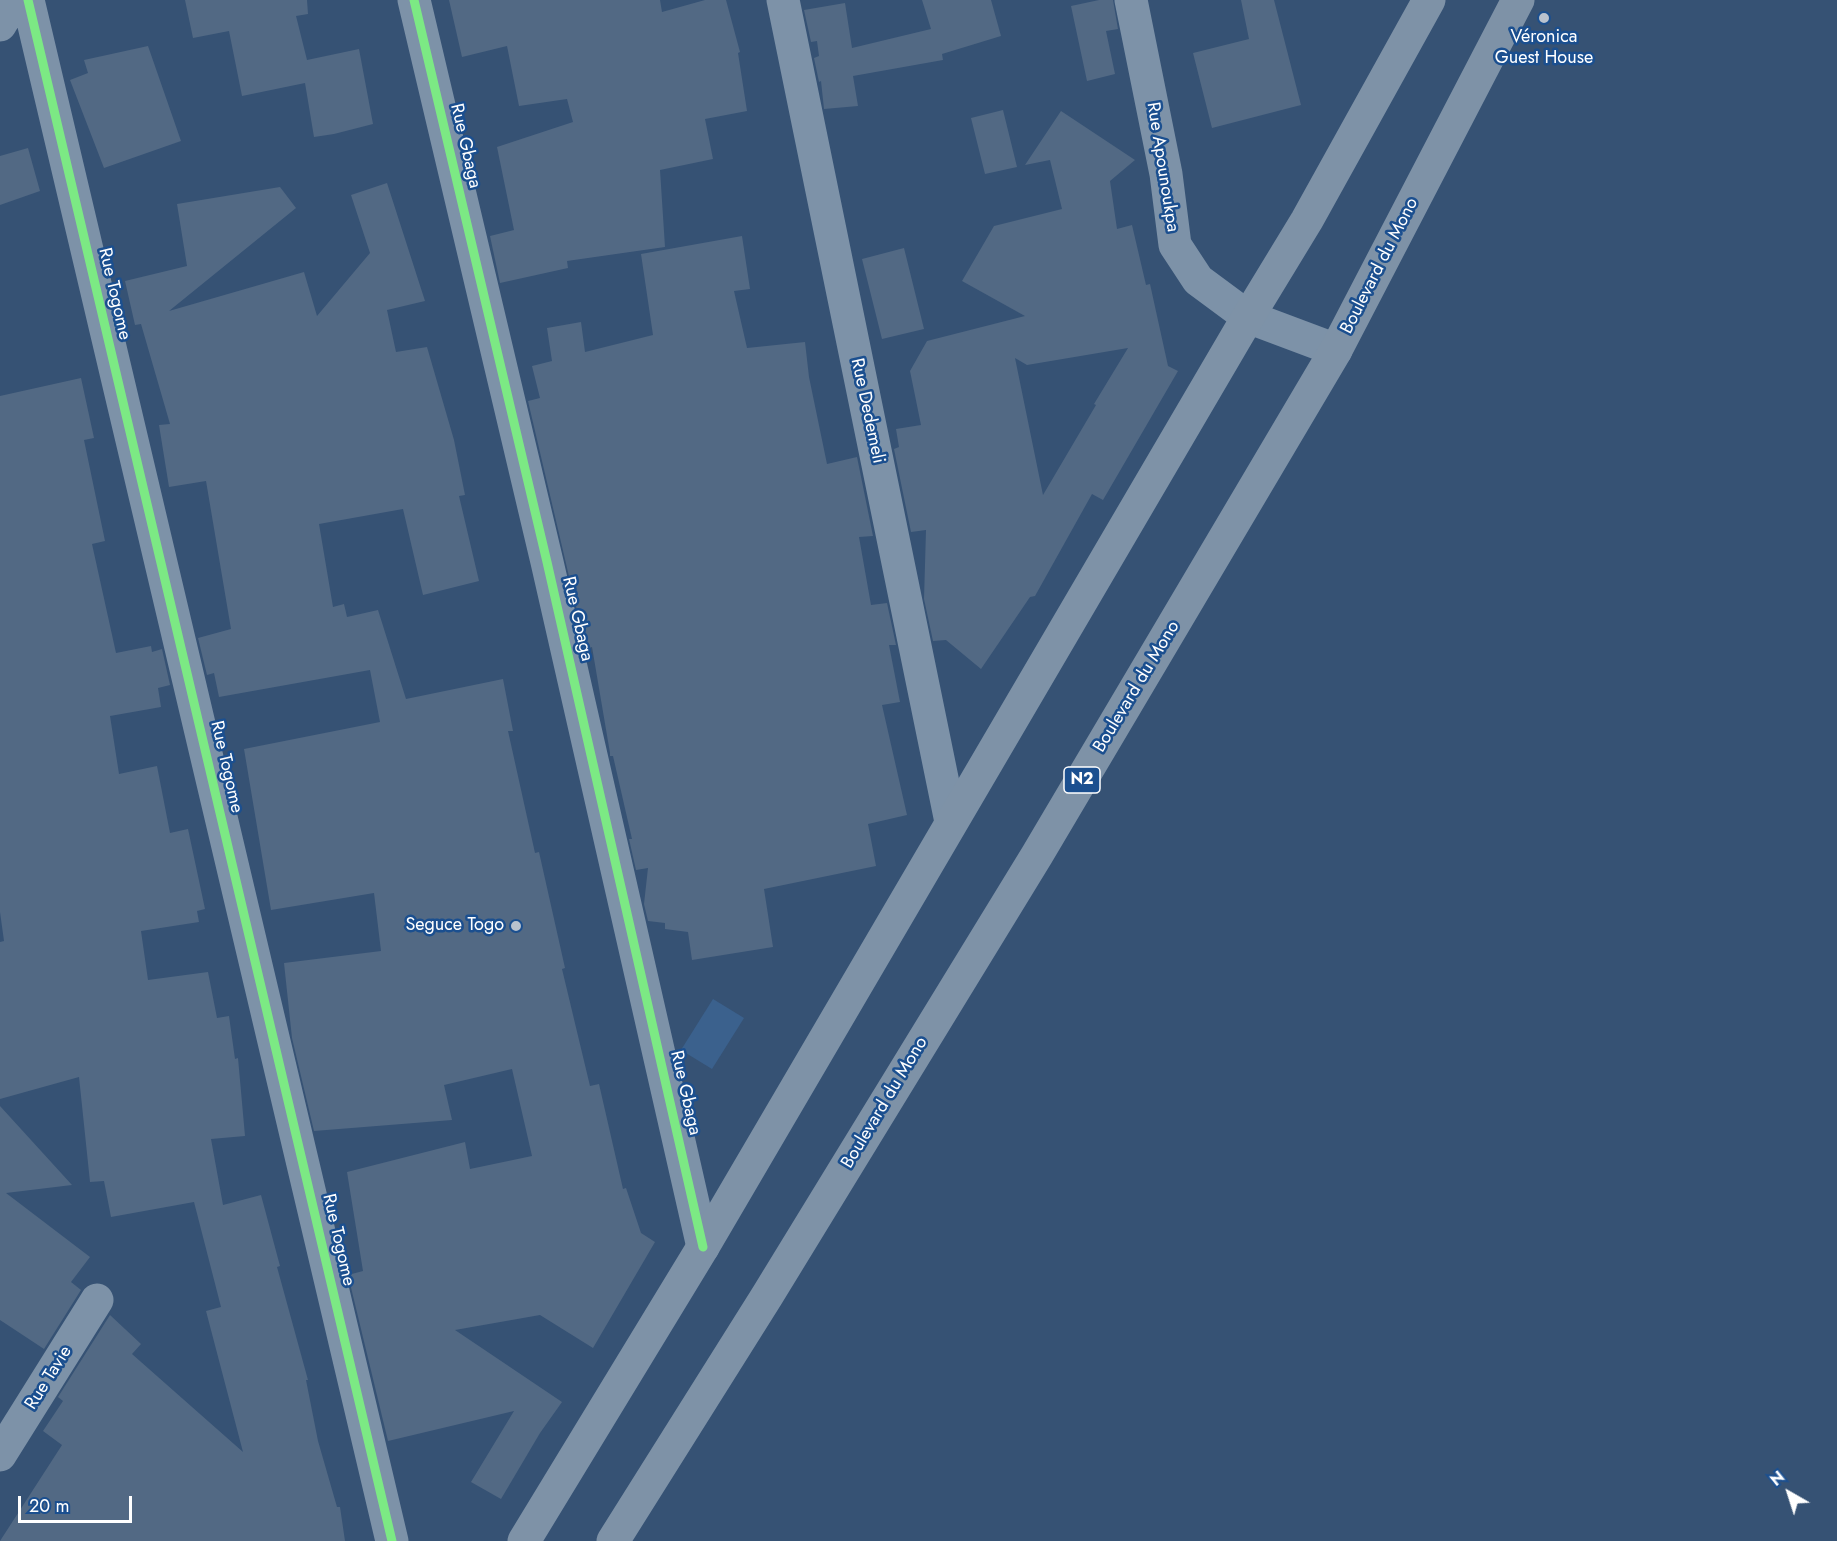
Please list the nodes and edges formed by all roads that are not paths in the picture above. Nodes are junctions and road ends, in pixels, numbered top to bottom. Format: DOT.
graph roads {
  1 [pos="15,0"];
  2 [pos="28,0"];
  3 [pos="414,0"];
  4 [pos="783,0"];
  5 [pos="1131,0"];
  6 [pos="1428,0"];
  7 [pos="1518,0"];
  8 [pos="0,24"];
  9 [pos="1248,318"];
  10 [pos="1336,350"];
  11 [pos="951,822"];
  12 [pos="703,1247"];
  13 [pos="97,1300"];
  14 [pos="0,1455"];
  15 [pos="392,1541"];
  16 [pos="524,1541"];
  17 [pos="613,1541"];
  1 -- 8 [label="street"];
  2 -- 15 [label="street, Rue Togome"];
  3 -- 12 [label="street, Rue Gbaga"];
  4 -- 11 [label="street, Rue Dedemeli"];
  5 -- 9 [label="street, Rue Apounoukpa"];
  6 -- 9 [label="highway"];
  7 -- 10 [label="highway, Boulevard du Mono / N2"];
  9 -- 10 [label="street, Rue Apounoukpa"];
  9 -- 11 [label="highway"];
  10 -- 17 [label="highway, Boulevard du Mono / N2"];
  11 -- 12 [label="highway"];
  12 -- 16 [label="highway"];
  13 -- 14 [label="street, Rue Tavie"];
}
